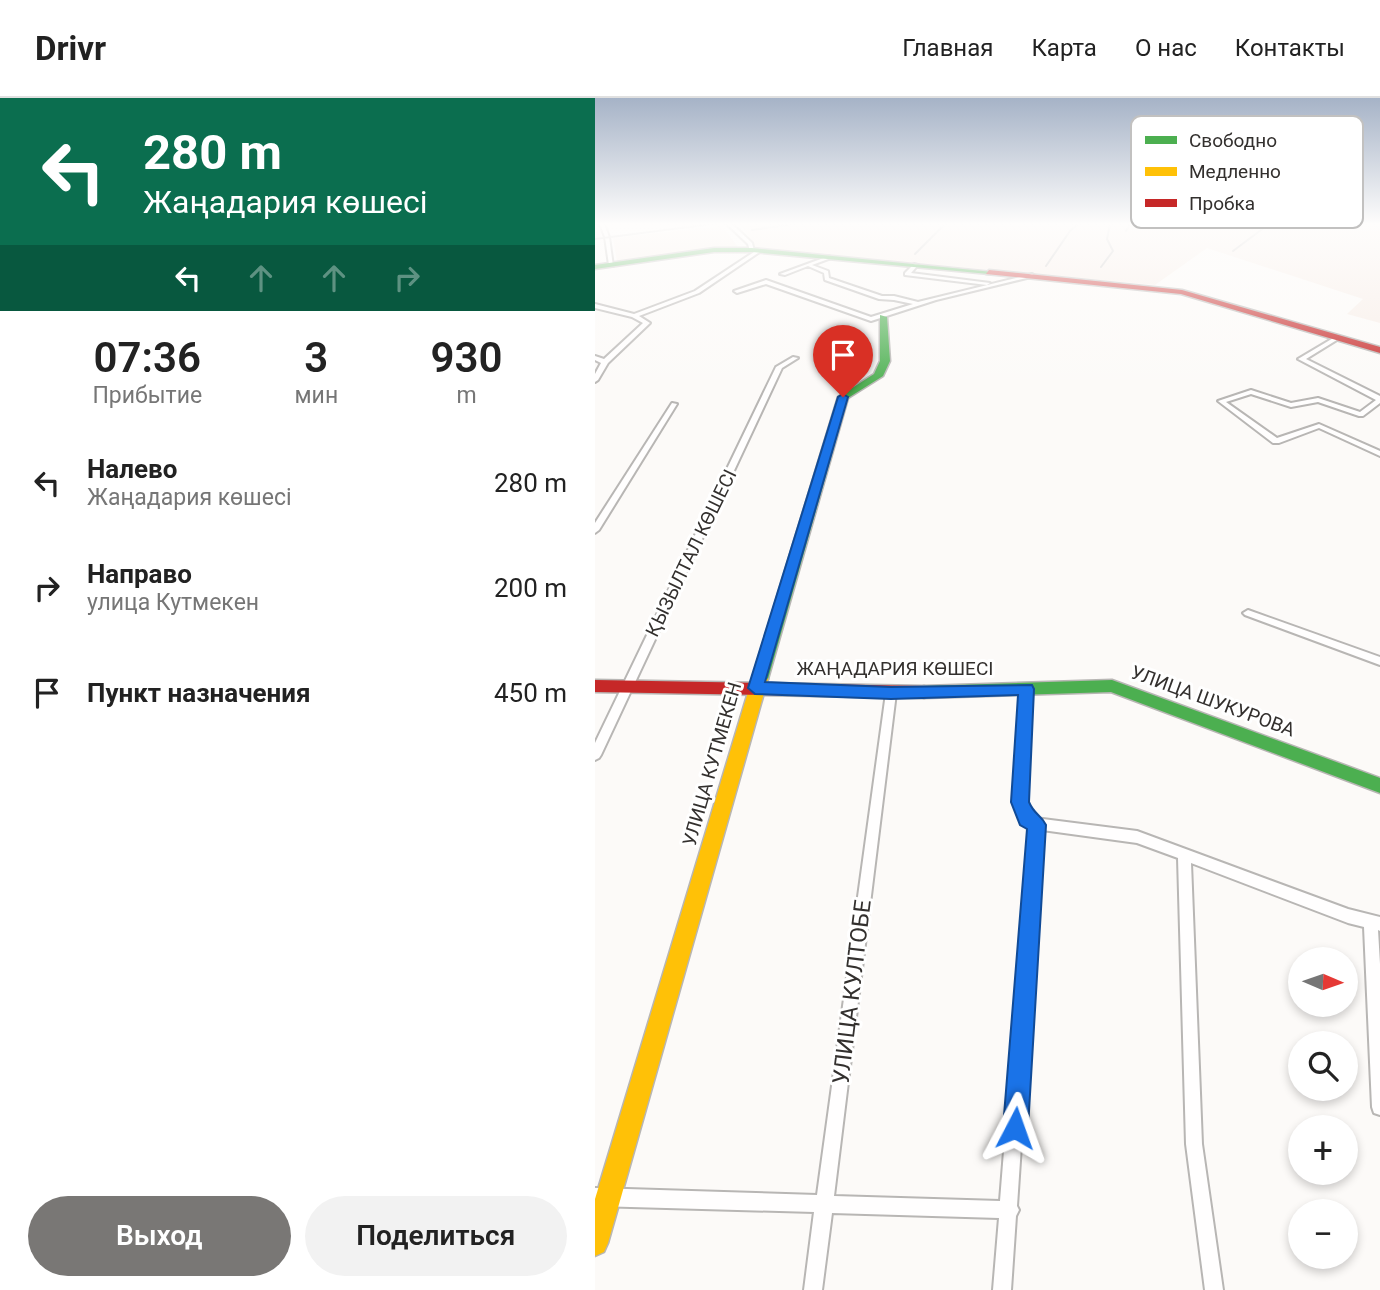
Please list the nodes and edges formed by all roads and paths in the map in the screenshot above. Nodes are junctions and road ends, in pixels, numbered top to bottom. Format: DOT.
graph roads {
  1 [pos="715,280"];
  2 [pos="829,280"];
  3 [pos="957,280"];
  4 [pos="1016,280"];
  5 [pos="1066,280"];
  6 [pos="996,284"];
  7 [pos="737,291"];
  8 [pos="919,304"];
  9 [pos="595,306"];
  10 [pos="634,316"];
  11 [pos="883,317"];
  12 [pos="1337,338"];
  13 [pos="1380,350"];
  14 [pos="595,358"];
  15 [pos="795,358"];
  16 [pos="600,367"];
  17 [pos="595,380"];
  18 [pos="1380,400"];
  19 [pos="674,404"];
  20 [pos="1380,454"];
  21 [pos="595,530"];
  22 [pos="1248,613"];
  23 [pos="1380,661"];
  24 [pos="595,686"];
  25 [pos="626,687"];
  26 [pos="755,688"];
  27 [pos="1026,689"];
  28 [pos="891,693"];
  29 [pos="595,755"];
  30 [pos="1380,786"];
  31 [pos="1036,825"];
  32 [pos="1184,857"];
  33 [pos="1376,923"];
  34 [pos="1380,1107"];
  35 [pos="602,1198"];
  36 [pos="825,1205"];
  37 [pos="1010,1210"];
  38 [pos="595,1243"];
  39 [pos="813,1290"];
  40 [pos="1002,1290"];
  41 [pos="1213,1290"];
  1 -- 10 [label="street"];
  2 -- 8 [label="street"];
  3 -- 6 [label="street"];
  4 -- 6 [label="street"];
  5 -- 12 [label="street"];
  6 -- 8 [label="street"];
  7 -- 11 [label="street"];
  8 -- 11 [label="street"];
  9 -- 10 [label="street"];
  10 -- 16 [label="street"];
  11 -- 26 [label="street, УЛИЦА КУТМЕКЕН"];
  12 -- 13 [label="street"];
  12 -- 18 [label="street"];
  14 -- 16 [label="street"];
  15 -- 25 [label="street, ҚЫЗЫЛТАЛ КӨШЕСІ"];
  16 -- 17 [label="street"];
  18 -- 20 [label="street"];
  19 -- 21 [label="street"];
  22 -- 23 [label="street"];
  24 -- 25 [label="street, ЖАҢАДАРИЯ КӨШЕСІ"];
  25 -- 26 [label="street, ЖАҢАДАРИЯ КӨШЕСІ"];
  25 -- 29 [label="street, ҚЫЗЫЛТАЛ КӨШЕСІ"];
  26 -- 28 [label="street, ЖАҢАДАРИЯ КӨШЕСІ"];
  26 -- 35 [label="street, УЛИЦА КУТМЕКЕН"];
  27 -- 28 [label="street, ЖАҢАДАРИЯ КӨШЕСІ"];
  27 -- 30 [label="street, УЛИЦА ШУКУРОВА"];
  27 -- 31 [label="street"];
  28 -- 36 [label="street, УЛИЦА КУЛТОБЕ"];
  31 -- 32 [label="street"];
  31 -- 37 [label="street"];
  32 -- 33 [label="street"];
  32 -- 41 [label="street"];
  33 -- 34 [label="street"];
  35 -- 36 [label="street"];
  35 -- 38 [label="street, УЛИЦА КУТМЕКЕН"];
  36 -- 37 [label="street"];
  36 -- 39 [label="street, УЛИЦА КУЛТОБЕ"];
  37 -- 40 [label="street"];
}
